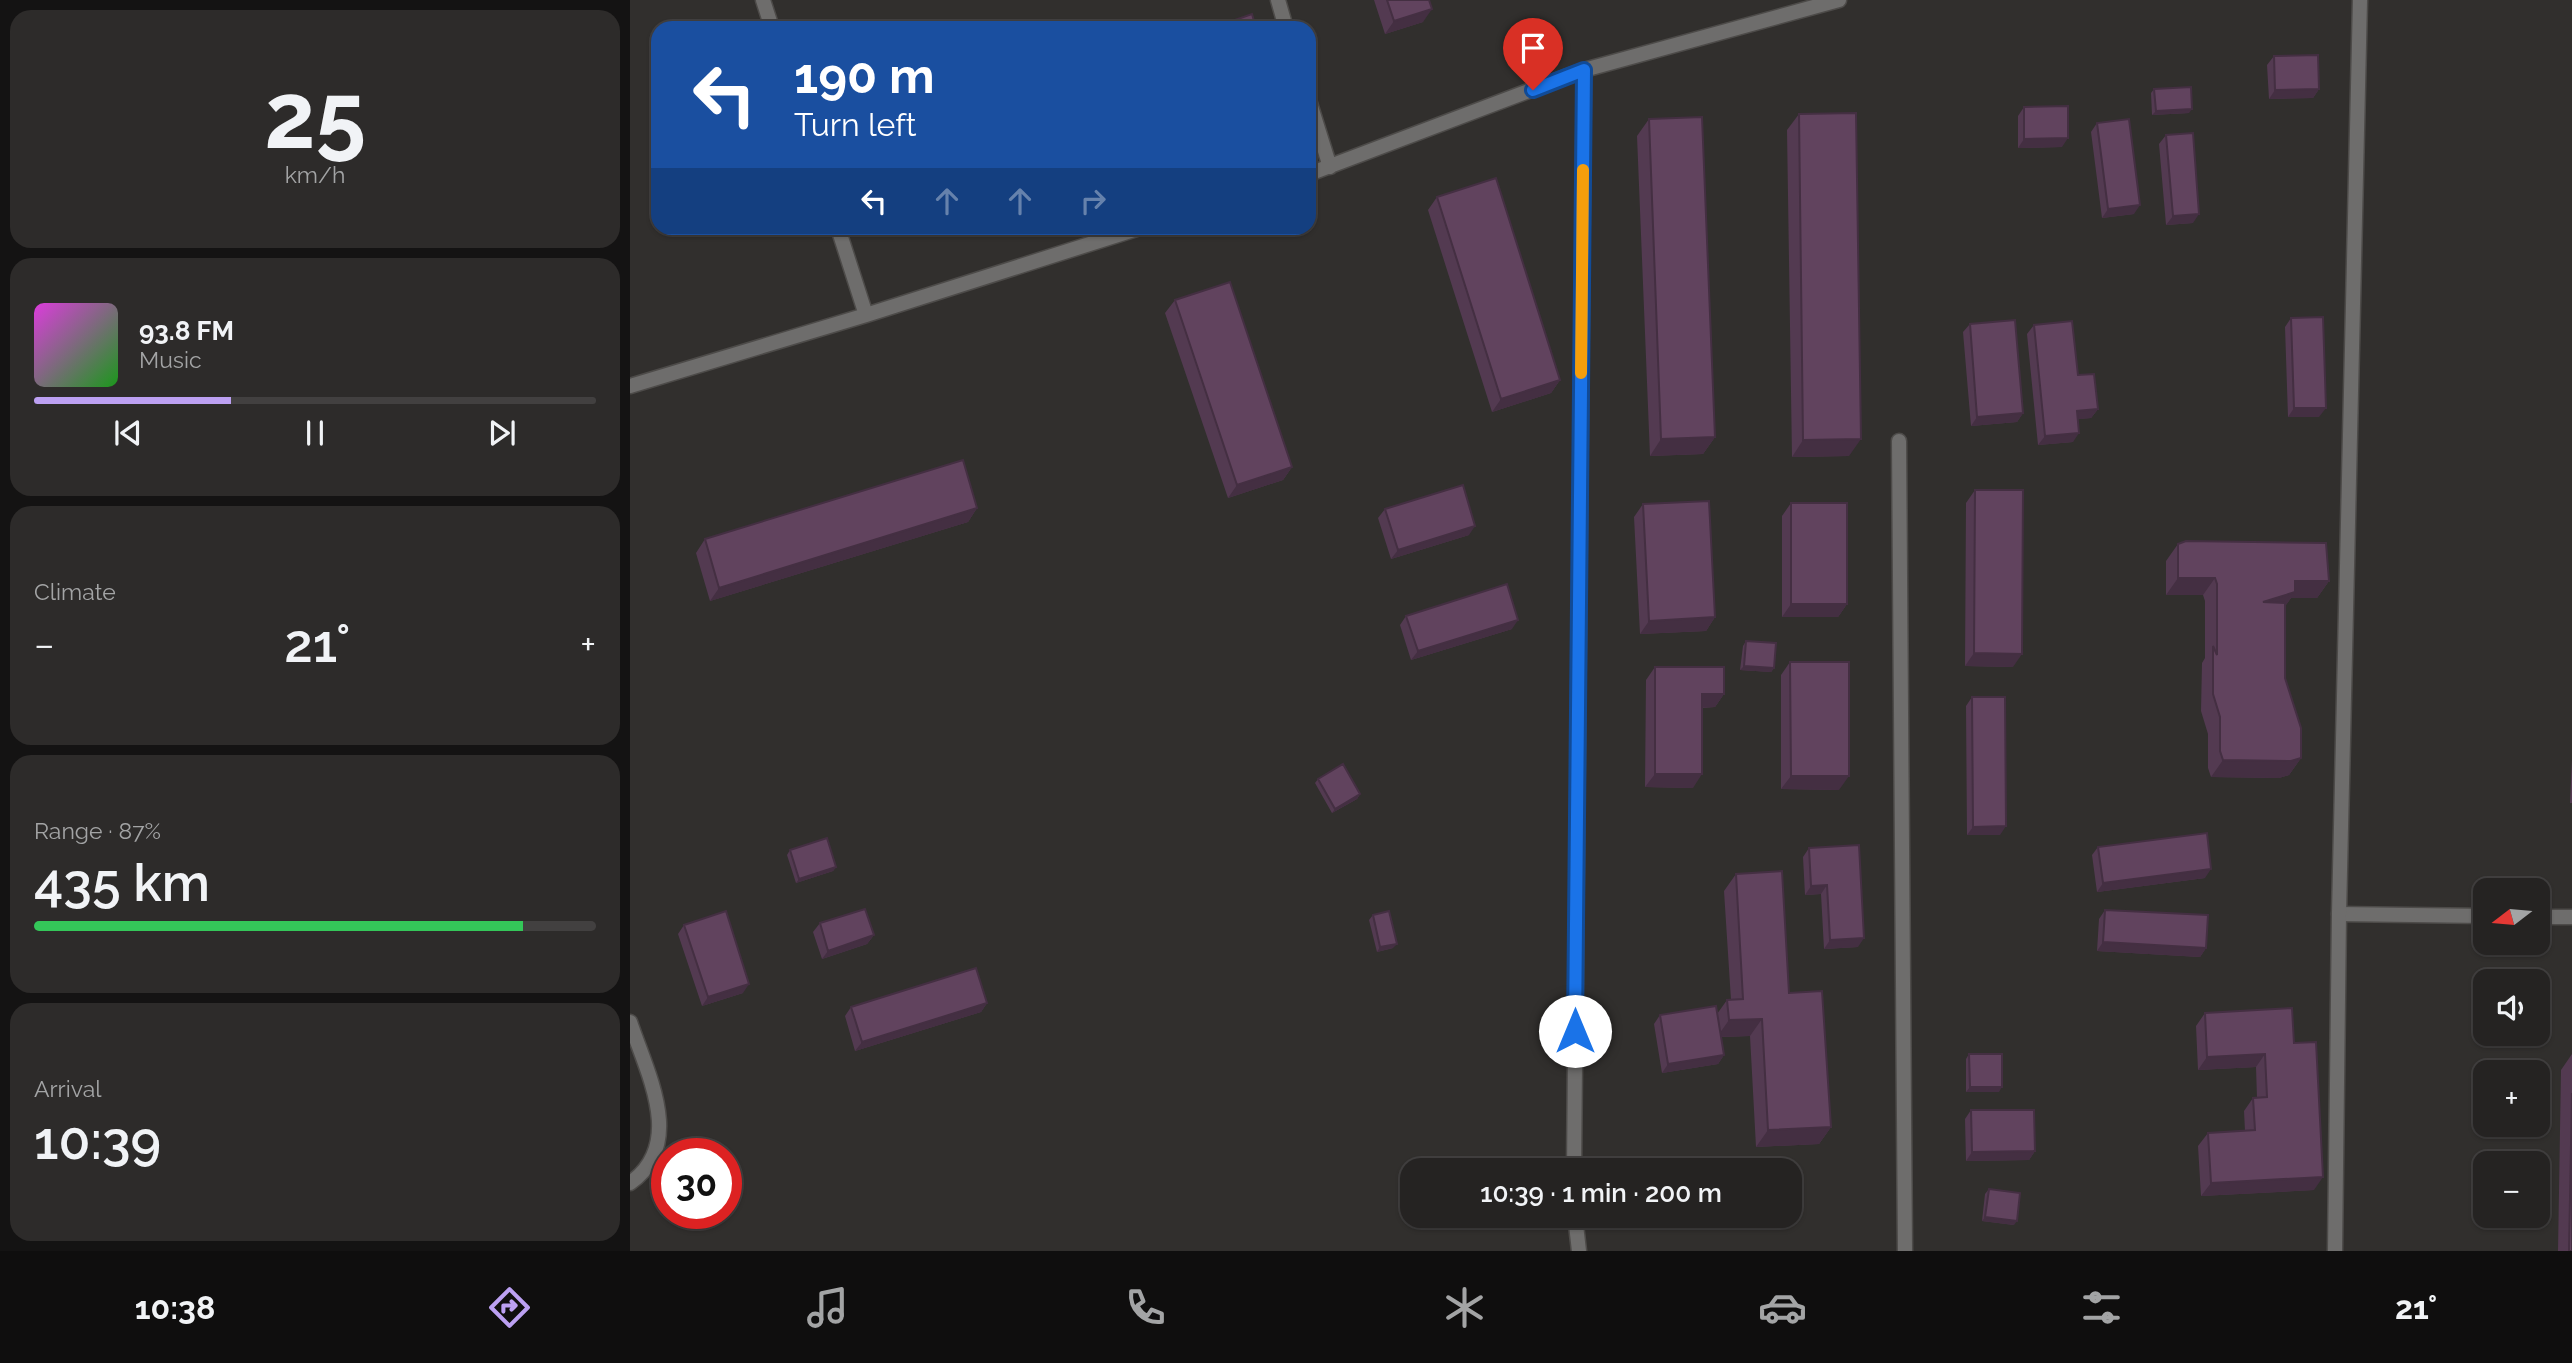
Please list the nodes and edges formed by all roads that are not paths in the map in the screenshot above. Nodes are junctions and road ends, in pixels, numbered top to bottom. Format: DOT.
graph roads {
  1 [pos="763,0"];
  2 [pos="1278,0"];
  3 [pos="1839,0"];
  4 [pos="2360,0"];
  5 [pos="770,21"];
  6 [pos="1284,21"];
  7 [pos="1584,70"];
  8 [pos="1316,122"];
  9 [pos="1330,167"];
  10 [pos="1316,172"];
  11 [pos="840,235"];
  12 [pos="1118,235"];
  13 [pos="866,315"];
  14 [pos="630,386"];
  15 [pos="1899,441"];
  16 [pos="2339,914"];
  17 [pos="2473,916"];
  18 [pos="2550,917"];
  19 [pos="2572,917"];
  20 [pos="630,1022"];
  21 [pos="1574,1158"];
  22 [pos="630,1183"];
  23 [pos="1576,1228"];
  24 [pos="1579,1251"];
  25 [pos="1905,1251"];
  26 [pos="2335,1251"];
  1 -- 5 [label="street"];
  2 -- 6 [label="street"];
  3 -- 7 [label="street"];
  4 -- 16 [label="street"];
  7 -- 9 [label="street"];
  7 -- 21 [label="street"];
  8 -- 9 [label="street"];
  9 -- 10 [label="street"];
  11 -- 13 [label="street"];
  12 -- 13 [label="street"];
  13 -- 14 [label="street"];
  15 -- 25 [label="street"];
  16 -- 17 [label="street"];
  16 -- 26 [label="street"];
  18 -- 19 [label="street"];
  20 -- 22 [label="street"];
  23 -- 24 [label="street"];
}
